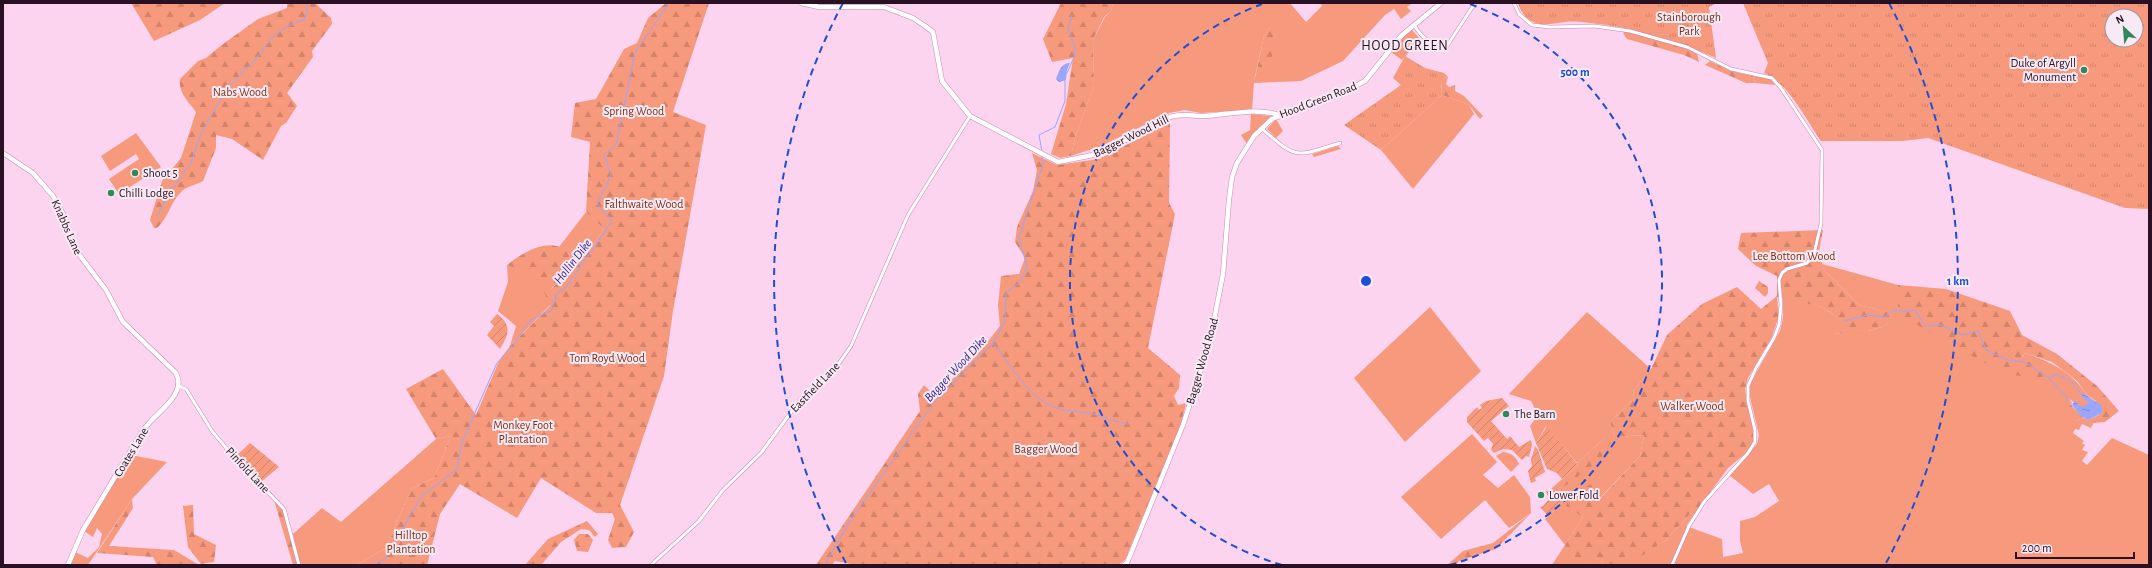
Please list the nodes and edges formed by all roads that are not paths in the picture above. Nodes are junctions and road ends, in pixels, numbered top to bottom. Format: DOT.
graph roads {
  1 [pos="802,3"];
  2 [pos="1442,3"];
  3 [pos="1475,3"];
  4 [pos="1514,3"];
  5 [pos="1414,25"];
  6 [pos="1279,115"];
  7 [pos="970,116"];
  8 [pos="1261,128"];
  9 [pos="1340,143"];
  10 [pos="3,153"];
  11 [pos="178,386"];
  12 [pos="68,565"];
  13 [pos="298,565"];
  14 [pos="651,565"];
  15 [pos="1124,565"];
  16 [pos="1672,565"];
  1 -- 7 [label="street"];
  2 -- 5 [label="street, Hood Green Road"];
  3 -- 5 [label="street"];
  4 -- 16 [label="street"];
  5 -- 6 [label="street, Hood Green Road"];
  6 -- 7 [label="street, Bagger Wood Hill"];
  6 -- 8 [label="street, Hood Green Road"];
  7 -- 14 [label="street, Eastfield Lane"];
  8 -- 9 [label="street"];
  8 -- 15 [label="street, Bagger Wood Road"];
  10 -- 11 [label="street, Knabbs Lane"];
  11 -- 12 [label="street, Coates Lane"];
  11 -- 13 [label="street, Pinfold Lane"];
}
